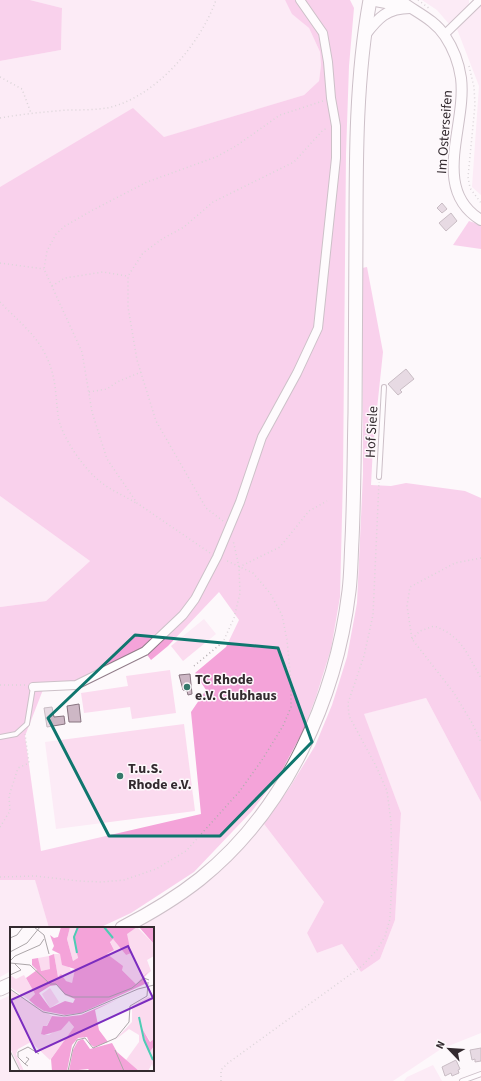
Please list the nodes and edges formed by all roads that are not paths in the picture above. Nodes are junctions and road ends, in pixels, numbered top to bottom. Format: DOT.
graph roads {
  1 [pos="300,0"];
  2 [pos="370,0"];
  3 [pos="400,0"];
  4 [pos="480,0"];
  5 [pos="410,8"];
  6 [pos="444,35"];
  7 [pos="364,36"];
  8 [pos="481,220"];
  9 [pos="384,387"];
  10 [pos="380,478"];
  11 [pos="33,687"];
  12 [pos="0,737"];
  13 [pos="124,927"];
  14 [pos="10,984"];
  15 [pos="0,989"];
  16 [pos="481,1074"];
  17 [pos="462,1081"];
  1 -- 11 [label="street"];
  2 -- 5 [label="street, Im Osterseifen"];
  2 -- 7 [label="main road"];
  3 -- 5 [label="street, Im Osterseifen"];
  4 -- 6 [label="street"];
  5 -- 6 [label="street, Im Osterseifen"];
  5 -- 7 [label="street"];
  6 -- 8 [label="street, Im Osterseifen"];
  7 -- 13 [label="main road"];
  9 -- 10 [label="lane, Hof Siele"];
  11 -- 12 [label="lane"];
  14 -- 15 [label="main road"];
  16 -- 17 [label="lane"];
}
